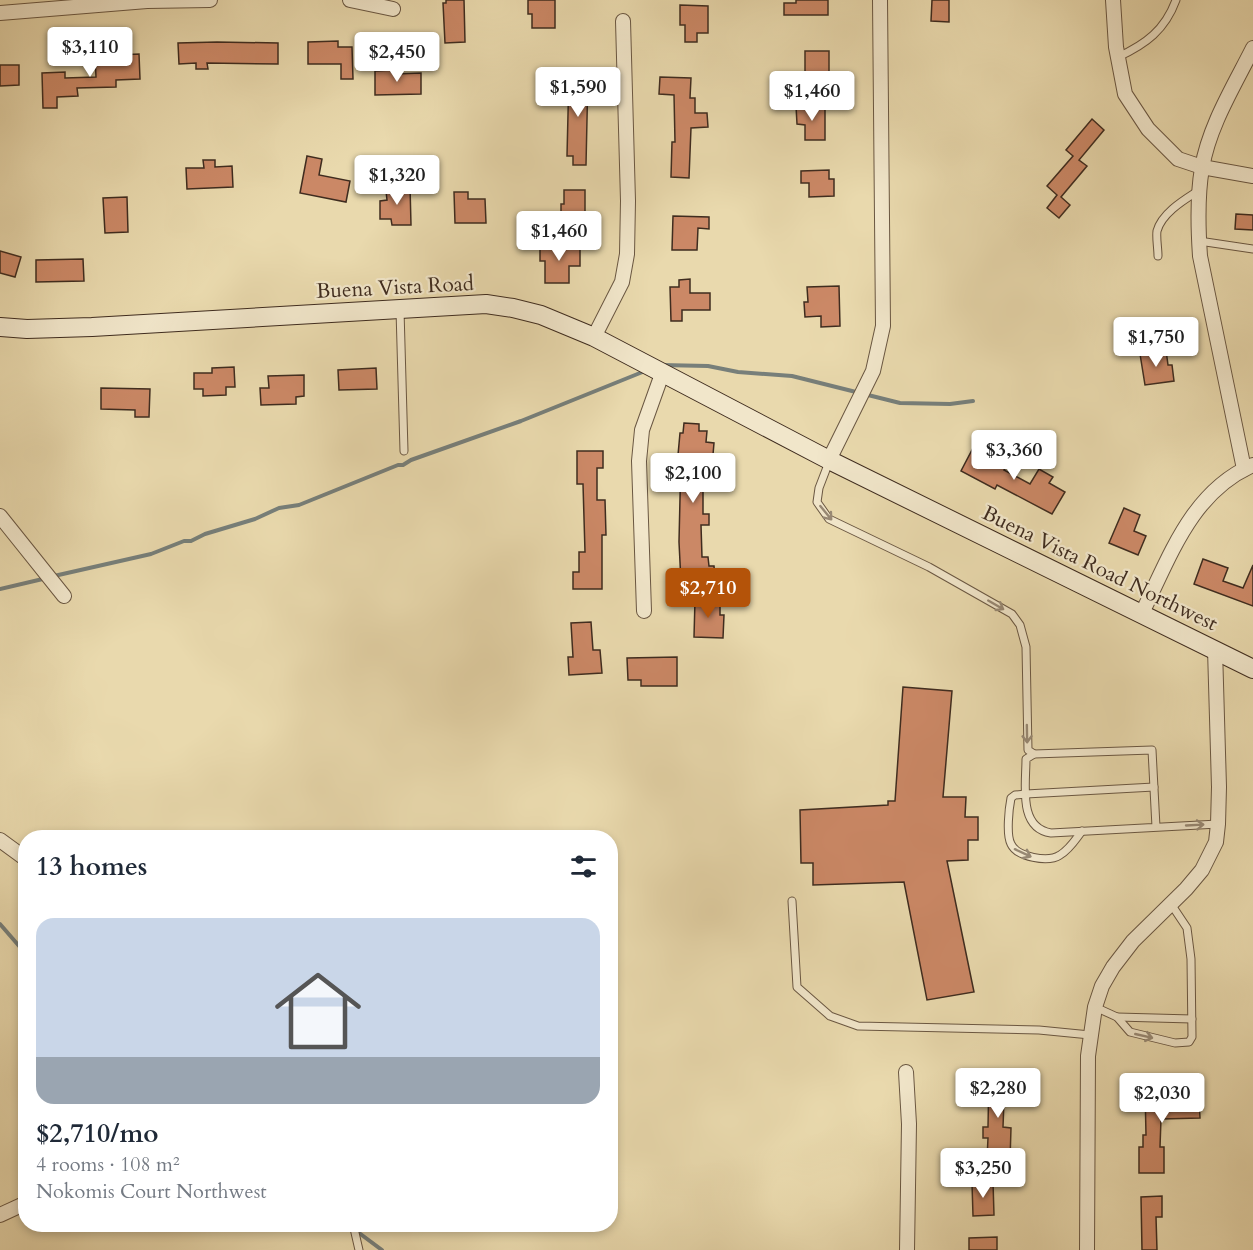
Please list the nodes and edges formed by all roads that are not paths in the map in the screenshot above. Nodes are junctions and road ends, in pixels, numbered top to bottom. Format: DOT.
graph roads {
  1 [pos="210,0"];
  2 [pos="350,0"];
  3 [pos="880,0"];
  4 [pos="1113,0"];
  5 [pos="1176,0"];
  6 [pos="393,9"];
  7 [pos="0,13"];
  8 [pos="623,21"];
  9 [pos="1253,48"];
  10 [pos="1118,57"];
  11 [pos="1202,167"];
  12 [pos="1253,176"];
  13 [pos="1200,190"];
  14 [pos="1199,240"];
  15 [pos="1253,249"];
  16 [pos="1158,255"];
  17 [pos="400,309"];
  18 [pos="0,327"];
  19 [pos="594,337"];
  20 [pos="662,374"];
  21 [pos="404,451"];
  22 [pos="830,460"];
  23 [pos="1248,467"];
  24 [pos="0,516"];
  25 [pos="64,596"];
  26 [pos="644,611"];
  27 [pos="1142,614"];
  28 [pos="1215,649"];
  29 [pos="1253,669"];
  30 [pos="1034,754"];
  31 [pos="1154,787"];
  32 [pos="1026,794"];
  33 [pos="1218,824"];
  34 [pos="1156,827"];
  35 [pos="1082,831"];
  36 [pos="0,840"];
  37 [pos="18,853"];
  38 [pos="792,901"];
  39 [pos="1171,904"];
  40 [pos="1095,1008"];
  41 [pos="1117,1017"];
  42 [pos="1192,1019"];
  43 [pos="1090,1035"];
  44 [pos="906,1072"];
  45 [pos="18,1207"];
  46 [pos="0,1215"];
  47 [pos="355,1232"];
  48 [pos="359,1250"];
  49 [pos="906,1250"];
  50 [pos="1087,1250"];
  1 -- 7 [label="street"];
  2 -- 6 [label="street"];
  3 -- 22 [label="street"];
  4 -- 10 [label="street"];
  5 -- 10 [label="lane"];
  8 -- 19 [label="street"];
  9 -- 11 [label="street"];
  10 -- 11 [label="street"];
  11 -- 12 [label="street"];
  11 -- 13 [label="street"];
  13 -- 14 [label="street"];
  13 -- 16 [label="lane"];
  14 -- 15 [label="lane"];
  14 -- 23 [label="street"];
  17 -- 18 [label="street, Buena Vista Road"];
  17 -- 19 [label="street, Buena Vista Road"];
  17 -- 21 [label="lane"];
  19 -- 20 [label="street, Buena Vista Road"];
  20 -- 22 [label="street, Buena Vista Road"];
  20 -- 26 [label="street"];
  22 -- 27 [label="street, Buena Vista Road Northwest"];
  22 -- 30 [label="lane, one-way"];
  23 -- 27 [label="street"];
  24 -- 25 [label="street"];
  27 -- 28 [label="street, Buena Vista Road Northwest"];
  28 -- 29 [label="street, Buena Vista Road Northwest"];
  28 -- 33 [label="street"];
  30 -- 31 [label="lane"];
  30 -- 32 [label="lane"];
  31 -- 32 [label="lane"];
  31 -- 34 [label="lane"];
  32 -- 35 [label="lane"];
  32 -- 35 [label="lane, one-way"];
  34 -- 33 [label="lane, one-way"];
  33 -- 39 [label="street"];
  34 -- 35 [label="lane"];
  36 -- 37 [label="street"];
  38 -- 43 [label="lane"];
  39 -- 40 [label="street"];
  39 -- 42 [label="lane"];
  40 -- 41 [label="lane"];
  40 -- 43 [label="street"];
  41 -- 42 [label="lane"];
  41 -- 42 [label="lane, one-way"];
  43 -- 50 [label="street"];
  44 -- 49 [label="street"];
  45 -- 46 [label="street"];
  47 -- 48 [label="lane"];
}
